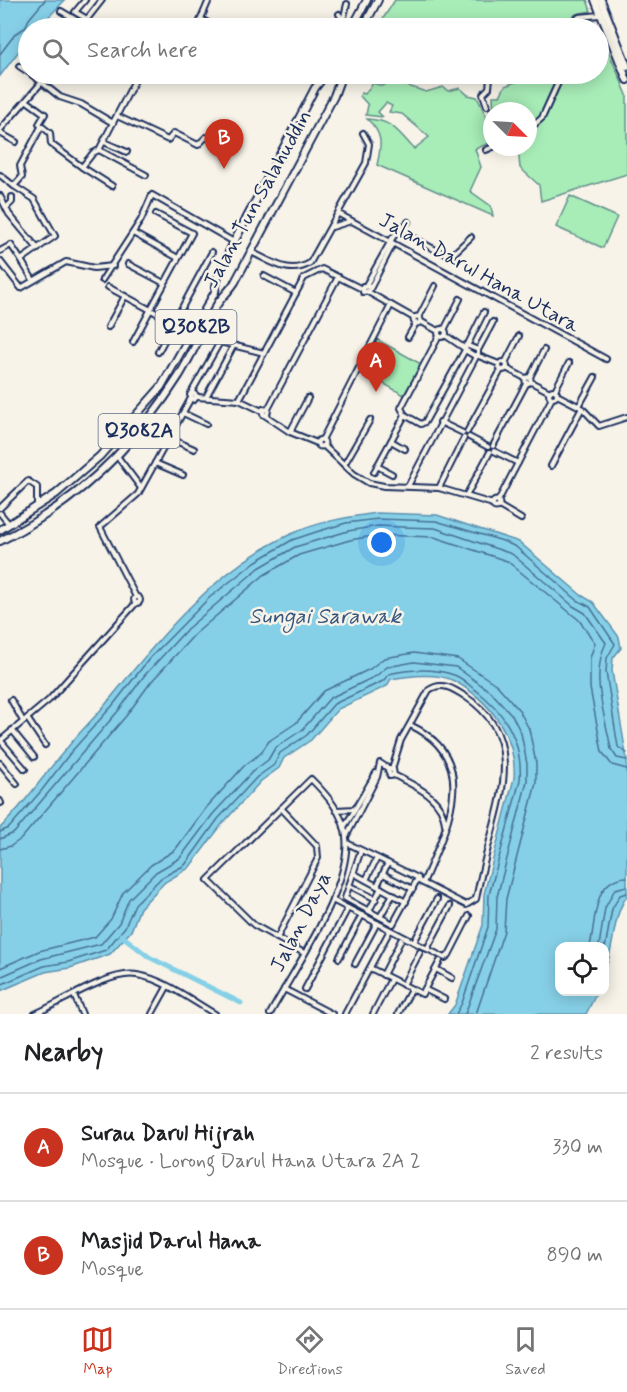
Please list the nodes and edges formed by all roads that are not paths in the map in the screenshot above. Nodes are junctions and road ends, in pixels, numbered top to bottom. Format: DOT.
graph roads {
  1 [pos="85,0"];
  2 [pos="102,0"];
  3 [pos="209,0"];
  4 [pos="367,0"];
  5 [pos="378,0"];
  6 [pos="595,0"];
  7 [pos="601,0"];
  8 [pos="347,4"];
  9 [pos="61,11"];
  10 [pos="339,14"];
  11 [pos="601,15"];
  12 [pos="70,18"];
  13 [pos="85,18"];
  14 [pos="88,18"];
  15 [pos="202,18"];
  16 [pos="341,18"];
  17 [pos="344,18"];
  18 [pos="358,18"];
  19 [pos="368,18"];
  20 [pos="578,18"];
  21 [pos="602,18"];
  22 [pos="608,18"];
  23 [pos="609,20"];
  24 [pos="609,35"];
  25 [pos="627,66"];
  26 [pos="627,80"];
  27 [pos="40,84"];
  28 [pos="44,84"];
  29 [pos="133,84"];
  30 [pos="318,84"];
  31 [pos="338,84"];
  32 [pos="489,84"];
  33 [pos="557,84"];
  34 [pos="27,101"];
  35 [pos="486,102"];
  36 [pos="117,116"];
  37 [pos="537,122"];
  38 [pos="113,123"];
  39 [pos="41,127"];
  40 [pos="0,131"];
  41 [pos="363,133"];
  42 [pos="209,138"];
  43 [pos="16,142"];
  44 [pos="104,142"];
  45 [pos="99,150"];
  46 [pos="127,152"];
  47 [pos="82,167"];
  48 [pos="0,175"];
  49 [pos="146,175"];
  50 [pos="14,186"];
  51 [pos="112,186"];
  52 [pos="0,196"];
  53 [pos="12,197"];
  54 [pos="6,208"];
  55 [pos="156,214"];
  56 [pos="339,214"];
  57 [pos="352,221"];
  58 [pos="408,222"];
  59 [pos="332,227"];
  60 [pos="133,233"];
  61 [pos="398,233"];
  62 [pos="471,237"];
  63 [pos="234,242"];
  64 [pos="392,243"];
  65 [pos="38,249"];
  66 [pos="0,251"];
  67 [pos="212,252"];
  68 [pos="251,252"];
  69 [pos="178,258"];
  70 [pos="21,260"];
  71 [pos="0,261"];
  72 [pos="128,264"];
  73 [pos="113,266"];
  74 [pos="264,276"];
  75 [pos="338,277"];
  76 [pos="33,280"];
  77 [pos="102,280"];
  78 [pos="164,283"];
  79 [pos="435,286"];
  80 [pos="108,287"];
  81 [pos="366,288"];
  82 [pos="296,293"];
  83 [pos="125,296"];
  84 [pos="460,299"];
  85 [pos="391,306"];
  86 [pos="151,309"];
  87 [pos="484,312"];
  88 [pos="417,320"];
  89 [pos="493,322"];
  90 [pos="175,323"];
  91 [pos="108,327"];
  92 [pos="438,331"];
  93 [pos="444,332"];
  94 [pos="440,336"];
  95 [pos="519,336"];
  96 [pos="408,337"];
  97 [pos="133,342"];
  98 [pos="234,345"];
  99 [pos="466,347"];
  100 [pos="544,350"];
  101 [pos="158,352"];
  102 [pos="264,353"];
  103 [pos="477,353"];
  104 [pos="606,359"];
  105 [pos="569,363"];
  106 [pos="502,364"];
  107 [pos="506,368"];
  108 [pos="501,370"];
  109 [pos="595,377"];
  110 [pos="528,380"];
  111 [pos="193,393"];
  112 [pos="553,394"];
  113 [pos="197,397"];
  114 [pos="206,397"];
  115 [pos="191,398"];
  116 [pos="308,398"];
  117 [pos="239,400"];
  118 [pos="581,407"];
  119 [pos="267,412"];
  120 [pos="183,413"];
  121 [pos="405,415"];
  122 [pos="627,417"];
  123 [pos="370,420"];
  124 [pos="440,422"];
  125 [pos="206,424"];
  126 [pos="290,432"];
  127 [pos="466,435"];
  128 [pos="169,438"];
  129 [pos="391,441"];
  130 [pos="323,442"];
  131 [pos="194,449"];
  132 [pos="405,449"];
  133 [pos="491,449"];
  134 [pos="117,456"];
  135 [pos="155,463"];
  136 [pos="518,463"];
  137 [pos="344,465"];
  138 [pos="377,466"];
  139 [pos="551,466"];
  140 [pos="374,472"];
  141 [pos="392,474"];
  142 [pos="183,475"];
  143 [pos="408,486"];
  144 [pos="141,488"];
  145 [pos="439,488"];
  146 [pos="61,490"];
  147 [pos="467,494"];
  148 [pos="69,500"];
  149 [pos="498,503"];
  150 [pos="0,507"];
  151 [pos="37,508"];
  152 [pos="0,513"];
  153 [pos="521,519"];
  154 [pos="9,525"];
  155 [pos="0,530"];
  156 [pos="0,541"];
  157 [pos="11,699"];
  158 [pos="25,719"];
  159 [pos="410,725"];
  160 [pos="12,730"];
  161 [pos="0,741"];
  162 [pos="45,745"];
  163 [pos="34,757"];
  164 [pos="0,763"];
  165 [pos="25,769"];
  166 [pos="389,770"];
  167 [pos="376,771"];
  168 [pos="17,784"];
  169 [pos="357,804"];
  170 [pos="363,807"];
  171 [pos="281,808"];
  172 [pos="355,809"];
  173 [pos="336,810"];
  174 [pos="344,827"];
  175 [pos="445,828"];
  176 [pos="346,836"];
  177 [pos="346,843"];
  178 [pos="361,850"];
  179 [pos="377,858"];
  180 [pos="388,863"];
  181 [pos="355,874"];
  182 [pos="383,874"];
  183 [pos="366,880"];
  184 [pos="417,880"];
  185 [pos="423,883"];
  186 [pos="350,886"];
  187 [pos="379,887"];
  188 [pos="413,890"];
  189 [pos="393,894"];
  190 [pos="376,899"];
  191 [pos="437,899"];
  192 [pos="332,900"];
  193 [pos="406,902"];
  194 [pos="358,905"];
  195 [pos="450,906"];
  196 [pos="348,908"];
  197 [pos="369,911"];
  198 [pos="354,912"];
  199 [pos="362,915"];
  200 [pos="469,916"];
  201 [pos="380,917"];
  202 [pos="386,920"];
  203 [pos="377,923"];
  204 [pos="382,926"];
  205 [pos="390,930"];
  206 [pos="277,938"];
  207 [pos="401,940"];
  208 [pos="414,942"];
  209 [pos="427,949"];
  210 [pos="420,952"];
  211 [pos="304,953"];
  212 [pos="339,958"];
  213 [pos="440,961"];
  214 [pos="355,964"];
  215 [pos="370,968"];
  216 [pos="436,969"];
  217 [pos="383,975"];
  218 [pos="453,978"];
  219 [pos="391,979"];
  220 [pos="403,985"];
  221 [pos="167,987"];
  222 [pos="284,989"];
  223 [pos="305,989"];
  224 [pos="411,990"];
  225 [pos="426,990"];
  226 [pos="74,995"];
  227 [pos="444,999"];
  228 [pos="35,1014"];
  229 [pos="82,1014"];
  230 [pos="152,1014"];
  231 [pos="215,1014"];
  232 [pos="270,1014"];
  233 [pos="332,1014"];
  234 [pos="345,1014"];
  235 [pos="373,1014"];
  236 [pos="399,1014"];
  1 -- 13 [label="street"];
  2 -- 14 [label="street"];
  3 -- 15 [label="street"];
  4 -- 18 [label="highway"];
  5 -- 19 [label="highway"];
  6 -- 11 [label="highway"];
  7 -- 22 [label="highway"];
  8 -- 17 [label="street"];
  9 -- 12 [label="street"];
  10 -- 16 [label="street"];
  11 -- 20 [label="street"];
  11 -- 21 [label="highway"];
  23 -- 25 [label="highway"];
  24 -- 26 [label="highway"];
  27 -- 34 [label="street"];
  28 -- 38 [label="street"];
  29 -- 36 [label="street"];
  30 -- 63 [label="highway, Jalan Tun Salahuddin / Q3082B"];
  31 -- 68 [label="highway, Jalan Tun Salahuddin / Q3082A"];
  32 -- 35 [label="street"];
  33 -- 37 [label="street"];
  34 -- 39 [label="street"];
  34 -- 40 [label="street"];
  36 -- 38 [label="street"];
  36 -- 42 [label="street"];
  38 -- 44 [label="street"];
  39 -- 47 [label="street"];
  39 -- 50 [label="street"];
  40 -- 43 [label="street"];
  41 -- 56 [label="street"];
  44 -- 45 [label="street"];
  44 -- 46 [label="street"];
  45 -- 47 [label="street"];
  45 -- 49 [label="street"];
  47 -- 51 [label="street"];
  48 -- 50 [label="street"];
  50 -- 65 [label="street"];
  52 -- 54 [label="street"];
  53 -- 54 [label="street"];
  54 -- 65 [label="street"];
  55 -- 69 [label="street"];
  56 -- 57 [label="street, Jalan Darul Hana Utara"];
  56 -- 59 [label="street"];
  57 -- 59 [label="street"];
  57 -- 64 [label="street, Jalan Darul Hana Utara"];
  58 -- 61 [label="street"];
  59 -- 68 [label="street"];
  60 -- 63 [label="street"];
  60 -- 69 [label="street"];
  60 -- 73 [label="street"];
  61 -- 62 [label="street"];
  61 -- 64 [label="street"];
  63 -- 146 [label="highway, Jalan Tun Salahuddin / Q3082B"];
  64 -- 81 [label="street"];
  64 -- 104 [label="street, Jalan Darul Hana Utara"];
  65 -- 70 [label="street"];
  66 -- 70 [label="street"];
  67 -- 90 [label="street"];
  68 -- 134 [label="highway, Jalan Tun Salahuddin / Q3082A"];
  69 -- 78 [label="street"];
  70 -- 76 [label="street"];
  71 -- 76 [label="street"];
  72 -- 78 [label="street"];
  73 -- 76 [label="street"];
  73 -- 77 [label="street"];
  74 -- 82 [label="street"];
  75 -- 81 [label="street"];
  75 -- 82 [label="street"];
  75 -- 119 [label="street"];
  78 -- 86 [label="street"];
  79 -- 88 [label="street"];
  80 -- 83 [label="street"];
  81 -- 85 [label="street"];
  82 -- 102 [label="street"];
  83 -- 86 [label="street"];
  83 -- 91 [label="street"];
  84 -- 93 [label="street"];
  85 -- 88 [label="street"];
  85 -- 130 [label="street"];
  86 -- 90 [label="street"];
  86 -- 97 [label="street"];
  87 -- 99 [label="street"];
  88 -- 92 [label="street"];
  88 -- 96 [label="street"];
  89 -- 103 [label="street"];
  90 -- 101 [label="street"];
  92 -- 93 [label="street"];
  92 -- 94 [label="street"];
  93 -- 94 [label="street"];
  93 -- 99 [label="street"];
  94 -- 121 [label="street"];
  95 -- 106 [label="street"];
  98 -- 102 [label="street"];
  98 -- 111 [label="street"];
  98 -- 114 [label="street"];
  99 -- 103 [label="street"];
  99 -- 121 [label="street"];
  100 -- 110 [label="street"];
  102 -- 117 [label="street"];
  103 -- 106 [label="street"];
  103 -- 124 [label="street"];
  105 -- 112 [label="street"];
  106 -- 107 [label="street"];
  106 -- 108 [label="street"];
  107 -- 108 [label="street"];
  107 -- 110 [label="street"];
  108 -- 127 [label="street"];
  109 -- 118 [label="street"];
  110 -- 112 [label="street"];
  110 -- 133 [label="street"];
  111 -- 113 [label="street"];
  111 -- 115 [label="street"];
  112 -- 118 [label="street"];
  112 -- 136 [label="street"];
  113 -- 114 [label="street"];
  113 -- 115 [label="street"];
  114 -- 117 [label="street"];
  115 -- 120 [label="street"];
  116 -- 126 [label="street"];
  117 -- 119 [label="street"];
  118 -- 122 [label="street"];
  118 -- 139 [label="street"];
  119 -- 126 [label="street"];
  120 -- 125 [label="street"];
  120 -- 128 [label="street"];
  121 -- 129 [label="street"];
  123 -- 137 [label="street"];
  124 -- 127 [label="street"];
  124 -- 143 [label="street"];
  126 -- 130 [label="street"];
  127 -- 133 [label="street"];
  127 -- 145 [label="street"];
  128 -- 131 [label="street"];
  128 -- 135 [label="street"];
  129 -- 132 [label="street"];
  129 -- 138 [label="street"];
  130 -- 137 [label="street"];
  133 -- 136 [label="street"];
  133 -- 147 [label="street"];
  134 -- 144 [label="street"];
  134 -- 148 [label="highway, Jalan Tun Salahuddin / Q3082A"];
  135 -- 142 [label="street"];
  135 -- 144 [label="street"];
  136 -- 149 [label="street"];
  137 -- 143 [label="street"];
  138 -- 140 [label="street"];
  138 -- 141 [label="street"];
  143 -- 145 [label="street"];
  144 -- 158 [label="street"];
  145 -- 147 [label="street"];
  146 -- 148 [label="highway"];
  146 -- 151 [label="highway, Jalan Tun Salahuddin / Q3082B"];
  147 -- 149 [label="street"];
  148 -- 156 [label="highway, Jalan Tun Salahuddin / Q3082A"];
  149 -- 153 [label="street"];
  150 -- 151 [label="street"];
  151 -- 154 [label="highway, Jalan Tun Salahuddin / Q3082B"];
  152 -- 154 [label="street"];
  154 -- 155 [label="highway, Jalan Tun Salahuddin / Q3082B"];
  157 -- 158 [label="street"];
  158 -- 160 [label="street"];
  158 -- 162 [label="street"];
  159 -- 166 [label="street"];
  159 -- 175 [label="street"];
  159 -- 185 [label="street"];
  160 -- 161 [label="street"];
  160 -- 163 [label="street"];
  161 -- 165 [label="street"];
  164 -- 168 [label="street"];
  166 -- 167 [label="street"];
  166 -- 167 [label="street"];
  166 -- 175 [label="street"];
  167 -- 169 [label="street"];
  167 -- 170 [label="street"];
  169 -- 170 [label="street"];
  169 -- 172 [label="street"];
  170 -- 176 [label="street"];
  171 -- 173 [label="street, Jalan Daya"];
  171 -- 206 [label="street"];
  171 -- 206 [label="street"];
  172 -- 173 [label="street"];
  172 -- 174 [label="street"];
  173 -- 174 [label="street, Jalan Daya"];
  174 -- 176 [label="street, Jalan Daya"];
  175 -- 185 [label="street"];
  176 -- 177 [label="street, Jalan Daya"];
  177 -- 178 [label="street"];
  177 -- 192 [label="street, Jalan Daya"];
  178 -- 179 [label="street"];
  178 -- 181 [label="street"];
  179 -- 180 [label="street"];
  179 -- 183 [label="street"];
  180 -- 182 [label="street"];
  180 -- 184 [label="street"];
  181 -- 183 [label="street"];
  181 -- 186 [label="street"];
  182 -- 187 [label="street"];
  182 -- 188 [label="street"];
  183 -- 187 [label="street"];
  184 -- 185 [label="street"];
  184 -- 188 [label="street"];
  186 -- 190 [label="street"];
  186 -- 194 [label="street"];
  187 -- 189 [label="street"];
  187 -- 190 [label="street"];
  188 -- 193 [label="street"];
  189 -- 193 [label="street"];
  189 -- 201 [label="street"];
  190 -- 197 [label="street"];
  191 -- 208 [label="street"];
  192 -- 196 [label="street"];
  192 -- 211 [label="street, Jalan Daya"];
  193 -- 202 [label="street"];
  194 -- 197 [label="street"];
  194 -- 198 [label="street"];
  195 -- 209 [label="street"];
  196 -- 198 [label="street"];
  196 -- 223 [label="street"];
  197 -- 201 [label="street"];
  198 -- 199 [label="street"];
  199 -- 203 [label="street"];
  199 -- 212 [label="street"];
  200 -- 209 [label="street"];
  201 -- 202 [label="street"];
  202 -- 204 [label="street"];
  203 -- 204 [label="street"];
  203 -- 214 [label="street"];
  204 -- 205 [label="street"];
  205 -- 208 [label="street"];
  205 -- 215 [label="street"];
  206 -- 211 [label="street"];
  207 -- 217 [label="street"];
  208 -- 209 [label="street"];
  210 -- 220 [label="street"];
  211 -- 222 [label="street, Jalan Daya"];
  213 -- 216 [label="street"];
  215 -- 217 [label="street"];
  215 -- 234 [label="street"];
  216 -- 218 [label="street"];
  216 -- 225 [label="street"];
  217 -- 219 [label="street"];
  219 -- 220 [label="street"];
  219 -- 235 [label="street"];
  220 -- 224 [label="street"];
  221 -- 226 [label="street"];
  221 -- 230 [label="street"];
  221 -- 231 [label="street"];
  222 -- 232 [label="street, Jalan Daya"];
  222 -- 233 [label="street"];
  224 -- 225 [label="street"];
  224 -- 236 [label="street"];
  225 -- 227 [label="street"];
  226 -- 228 [label="street"];
  226 -- 229 [label="street"];
}
